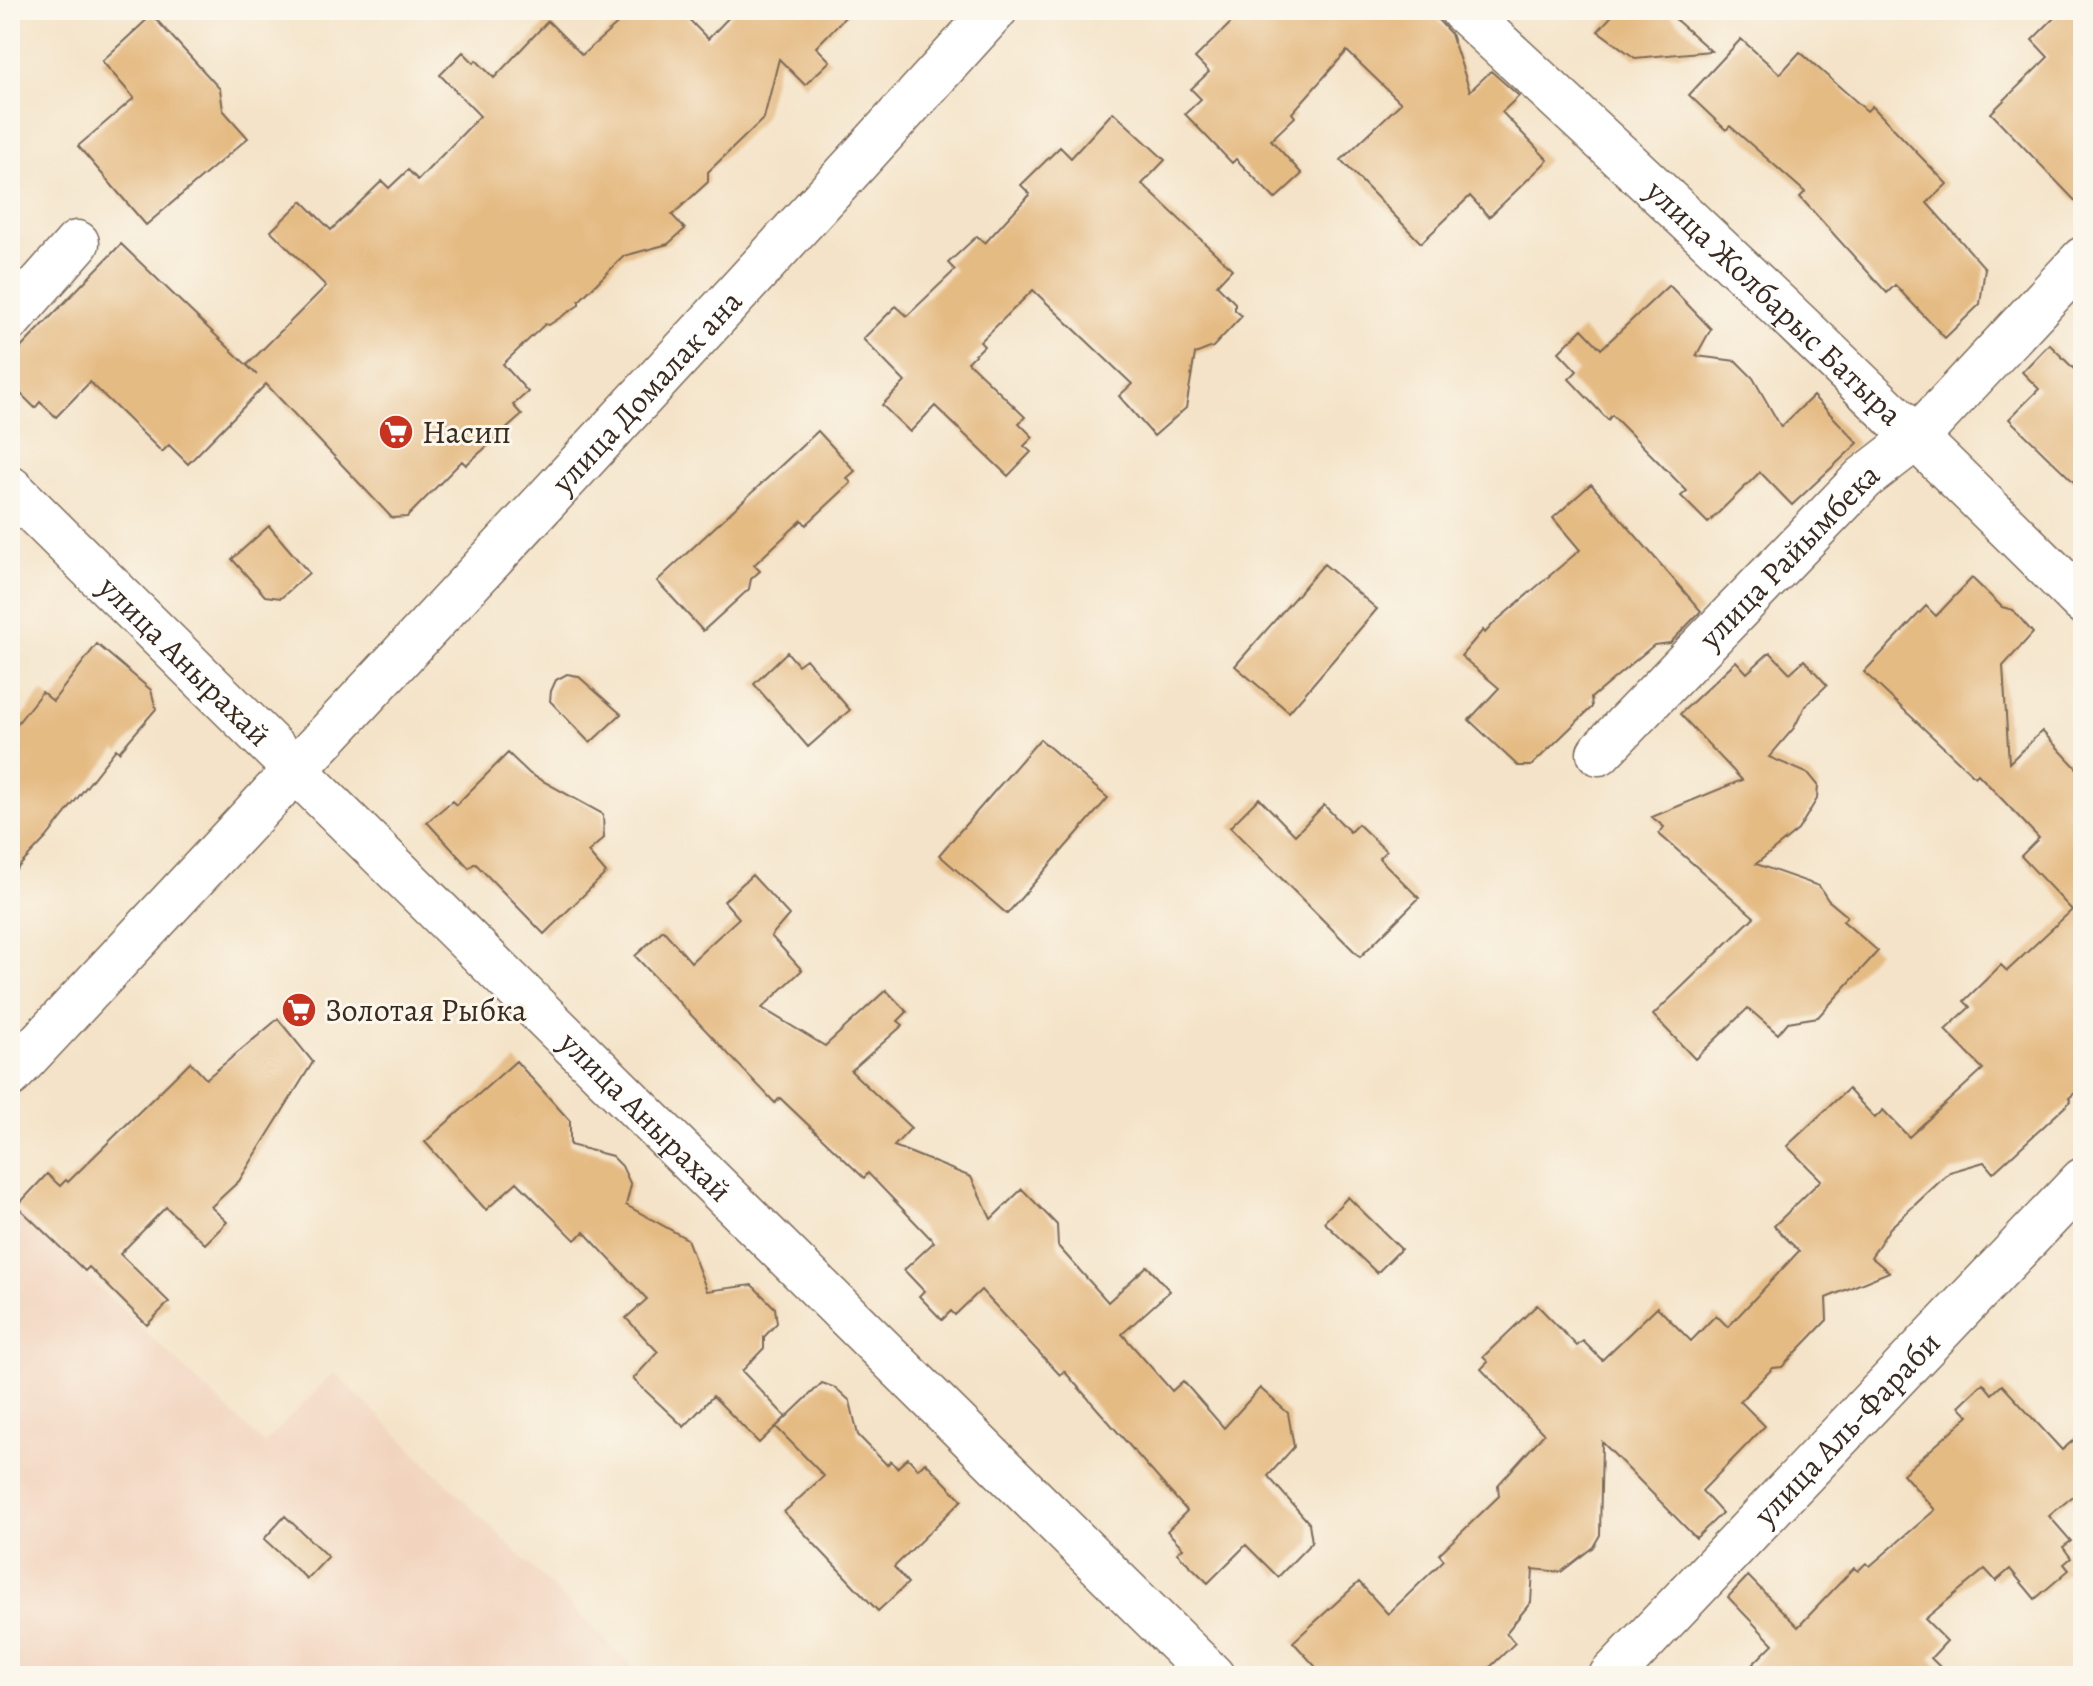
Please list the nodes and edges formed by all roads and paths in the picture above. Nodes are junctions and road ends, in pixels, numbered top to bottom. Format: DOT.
graph roads {
  1 [pos="995,10"];
  2 [pos="1462,10"];
  3 [pos="77,243"];
  4 [pos="2083,259"];
  5 [pos="10,319"];
  6 [pos="1917,437"];
  7 [pos="10,488"];
  8 [pos="2083,602"];
  9 [pos="1599,753"];
  10 [pos="295,770"];
  11 [pos="10,1075"];
  12 [pos="2083,1180"];
  13 [pos="1212,1676"];
  14 [pos="1611,1676"];
  1 -- 10 [label="street, улица Домалак ана"];
  2 -- 6 [label="street, улица Жолбарыс Батыра"];
  3 -- 5 [label="street"];
  4 -- 6 [label="street, улица Райымбека"];
  6 -- 8 [label="street, улица Жолбарыс Батыра"];
  6 -- 9 [label="street, улица Райымбека"];
  7 -- 10 [label="street, улица Анырахай"];
  10 -- 11 [label="street, улица Домалак ана"];
  10 -- 13 [label="street, улица Анырахай"];
  12 -- 14 [label="street, улица Аль-Фараби"];
}
